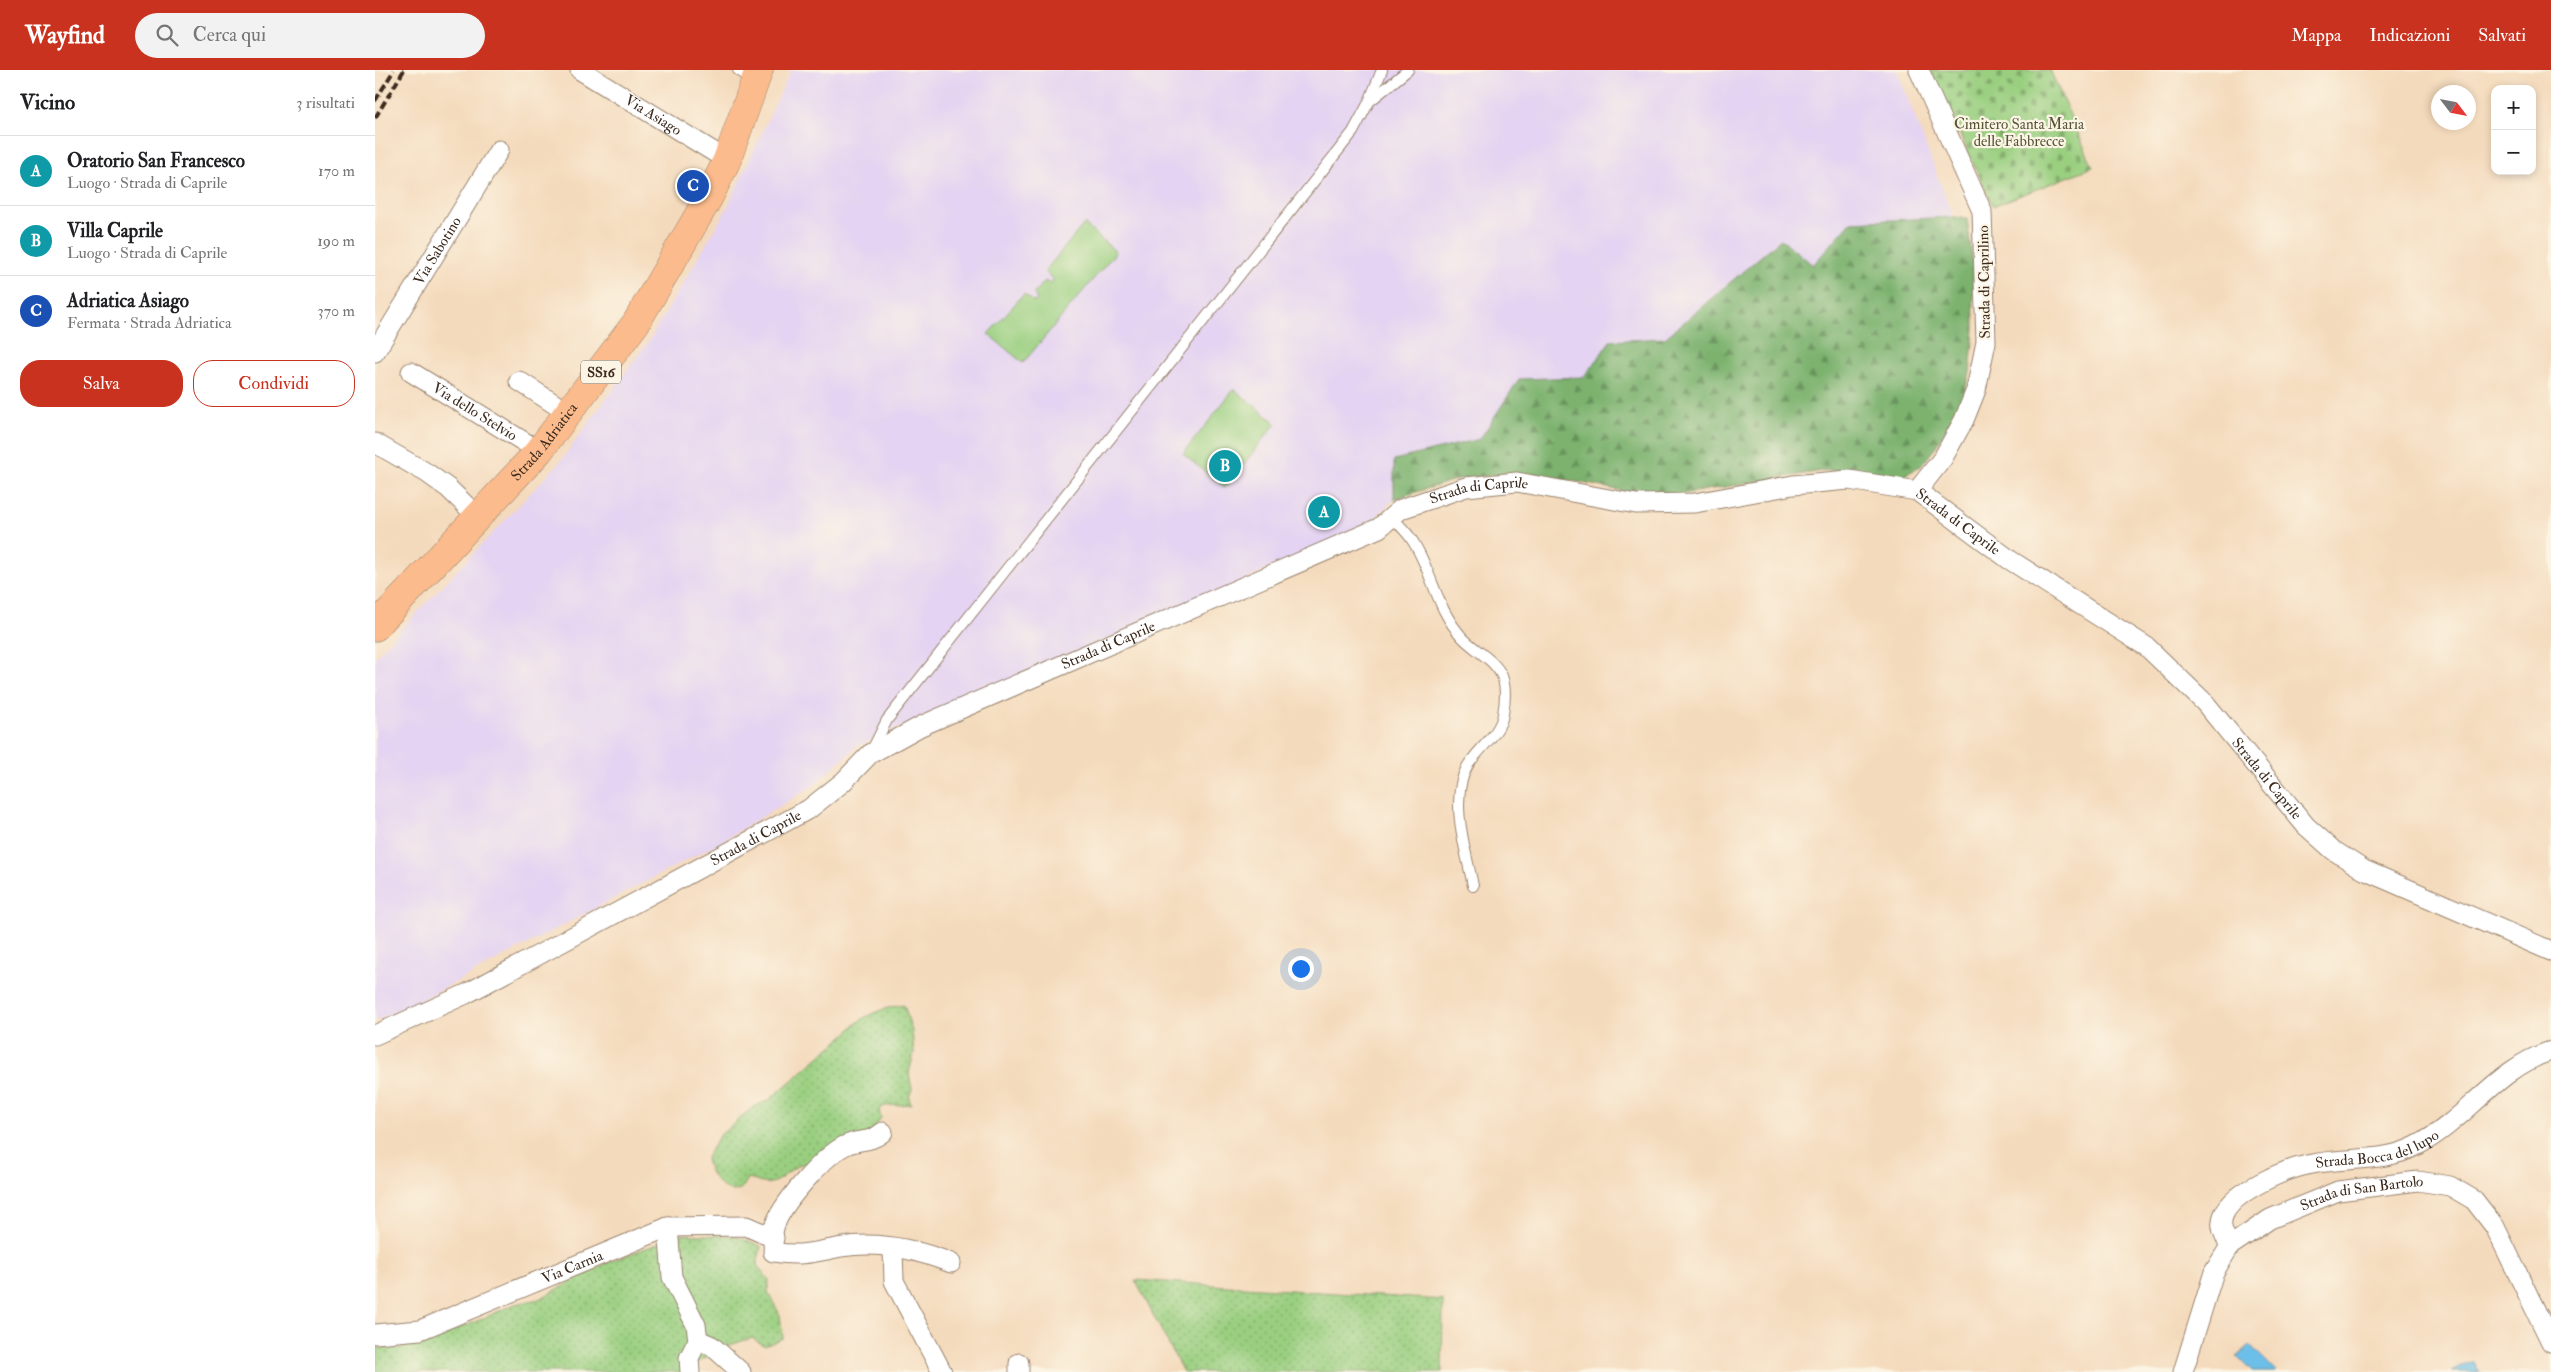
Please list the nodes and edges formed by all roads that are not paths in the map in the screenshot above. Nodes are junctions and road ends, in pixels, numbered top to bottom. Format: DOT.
graph roads {
  1 [pos="580,70"];
  2 [pos="1382,70"];
  3 [pos="1407,70"];
  4 [pos="1919,70"];
  5 [pos="750,74"];
  6 [pos="1369,102"];
  7 [pos="499,150"];
  8 [pos="727,160"];
  9 [pos="375,352"];
  10 [pos="411,372"];
  11 [pos="519,381"];
  12 [pos="570,414"];
  13 [pos="375,443"];
  14 [pos="539,451"];
  15 [pos="1917,491"];
  16 [pos="1392,517"];
  17 [pos="479,518"];
  18 [pos="375,627"];
  19 [pos="870,754"];
  20 [pos="1473,886"];
  21 [pos="2551,951"];
  22 [pos="375,1035"];
  23 [pos="2551,1051"];
  24 [pos="883,1132"];
  25 [pos="668,1227"];
  26 [pos="774,1238"];
  27 [pos="2230,1246"];
  28 [pos="893,1249"];
  29 [pos="951,1263"];
  30 [pos="375,1334"];
  31 [pos="698,1340"];
  32 [pos="2551,1342"];
  33 [pos="690,1372"];
  34 [pos="741,1372"];
  35 [pos="942,1372"];
  36 [pos="2183,1372"];
  1 -- 8 [label="street, Via Asiago"];
  2 -- 6 [label="lane"];
  3 -- 6 [label="lane"];
  4 -- 15 [label="street, Strada di Caprilino"];
  5 -- 8 [label="main road, Strada Adriatica / SS16"];
  6 -- 19 [label="lane"];
  7 -- 9 [label="street, Via Sabotino"];
  8 -- 12 [label="main road, Strada Adriatica / SS16"];
  10 -- 14 [label="street, Via dello Stelvio"];
  11 -- 12 [label="street"];
  12 -- 14 [label="main road, Strada Adriatica / SS16"];
  13 -- 17 [label="street"];
  14 -- 17 [label="main road, Strada Adriatica / SS16"];
  15 -- 16 [label="street, Strada di Caprile"];
  15 -- 21 [label="street, Strada di Caprile"];
  16 -- 19 [label="street, Strada di Caprile"];
  16 -- 20 [label="lane"];
  17 -- 18 [label="main road, Strada Adriatica / SS16"];
  19 -- 22 [label="street, Strada di Caprile"];
  23 -- 27 [label="street, Strada Bocca del lupo"];
  24 -- 26 [label="street"];
  25 -- 26 [label="street, Via Carnia"];
  25 -- 30 [label="street, Via Carnia"];
  25 -- 31 [label="street"];
  26 -- 28 [label="street"];
  27 -- 32 [label="street, Strada di San Bartolo"];
  27 -- 36 [label="street, Strada di San Bartolo"];
  28 -- 29 [label="street"];
  28 -- 35 [label="street"];
  31 -- 33 [label="street"];
  31 -- 34 [label="street"];
}
